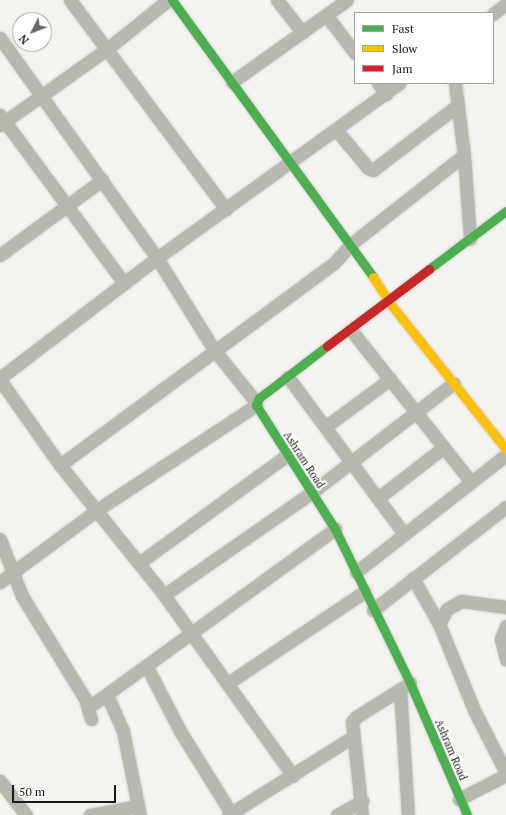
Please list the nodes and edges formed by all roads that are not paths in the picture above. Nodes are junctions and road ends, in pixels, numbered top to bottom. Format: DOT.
graph roads {
  1 [pos="70,0"];
  2 [pos="168,0"];
  3 [pos="172,0"];
  4 [pos="277,0"];
  5 [pos="347,0"];
  6 [pos="506,4"];
  7 [pos="494,13"];
  8 [pos="326,15"];
  9 [pos="302,32"];
  10 [pos="0,38"];
  11 [pos="107,49"];
  12 [pos="354,51"];
  13 [pos="232,82"];
  14 [pos="379,84"];
  15 [pos="399,84"];
  16 [pos="455,84"];
  17 [pos="386,94"];
  18 [pos="41,96"];
  19 [pos="458,105"];
  20 [pos="2,121"];
  21 [pos="337,131"];
  22 [pos="464,155"];
  23 [pos="289,164"];
  24 [pos="102,180"];
  25 [pos="67,205"];
  26 [pos="226,209"];
  27 [pos="506,211"];
  28 [pos="470,239"];
  29 [pos="350,244"];
  30 [pos="0,255"];
  31 [pos="157,258"];
  32 [pos="124,283"];
  33 [pos="389,302"];
  34 [pos="351,330"];
  35 [pos="215,351"];
  36 [pos="288,377"];
  37 [pos="0,379"];
  38 [pos="390,379"];
  39 [pos="454,383"];
  40 [pos="256,403"];
  41 [pos="416,412"];
  42 [pos="325,427"];
  43 [pos="444,447"];
  44 [pos="506,449"];
  45 [pos="287,455"];
  46 [pos="506,455"];
  47 [pos="351,462"];
  48 [pos="60,465"];
  49 [pos="472,482"];
  50 [pos="311,492"];
  51 [pos="378,498"];
  52 [pos="506,507"];
  53 [pos="97,510"];
  54 [pos="334,529"];
  55 [pos="404,534"];
  56 [pos="0,539"];
  57 [pos="139,563"];
  58 [pos="14,571"];
  59 [pos="356,572"];
  60 [pos="413,578"];
  61 [pos="0,582"];
  62 [pos="364,592"];
  63 [pos="164,595"];
  64 [pos="506,607"];
  65 [pos="373,610"];
  66 [pos="439,624"];
  67 [pos="506,626"];
  68 [pos="192,635"];
  69 [pos="504,638"];
  70 [pos="506,659"];
  71 [pos="147,667"];
  72 [pos="228,683"];
  73 [pos="405,686"];
  74 [pos="107,694"];
  75 [pos="354,737"];
  76 [pos="506,774"];
  77 [pos="293,776"];
  78 [pos="0,781"];
  79 [pos="459,799"];
  80 [pos="362,801"];
  81 [pos="139,811"];
  82 [pos="230,814"];
  83 [pos="26,815"];
  84 [pos="90,815"];
  85 [pos="338,815"];
  86 [pos="362,815"];
  87 [pos="408,815"];
  88 [pos="467,815"];
  1 -- 11 [label="street"];
  2 -- 11 [label="street"];
  3 -- 13 [label="street"];
  4 -- 9 [label="street"];
  5 -- 8 [label="street"];
  6 -- 7 [label="street"];
  8 -- 9 [label="street"];
  8 -- 12 [label="street"];
  9 -- 13 [label="street"];
  10 -- 18 [label="street"];
  11 -- 18 [label="street"];
  11 -- 26 [label="street"];
  13 -- 23 [label="street"];
  14 -- 17 [label="street"];
  15 -- 17 [label="street"];
  16 -- 19 [label="street"];
  17 -- 21 [label="street"];
  18 -- 20 [label="street"];
  18 -- 24 [label="street"];
  19 -- 21 [label="street"];
  19 -- 22 [label="street"];
  20 -- 25 [label="street"];
  21 -- 23 [label="street"];
  22 -- 28 [label="street"];
  22 -- 29 [label="street"];
  23 -- 26 [label="street"];
  23 -- 29 [label="street"];
  24 -- 25 [label="street"];
  24 -- 31 [label="street"];
  25 -- 30 [label="street"];
  25 -- 32 [label="street"];
  26 -- 31 [label="street"];
  27 -- 28 [label="street"];
  28 -- 33 [label="street"];
  29 -- 33 [label="street"];
  29 -- 35 [label="street"];
  31 -- 32 [label="street"];
  31 -- 35 [label="street"];
  32 -- 37 [label="street"];
  33 -- 34 [label="street"];
  33 -- 39 [label="street"];
  34 -- 36 [label="street"];
  34 -- 38 [label="street"];
  35 -- 40 [label="street"];
  35 -- 48 [label="street"];
  36 -- 40 [label="street"];
  36 -- 42 [label="street"];
  37 -- 48 [label="street"];
  38 -- 41 [label="street"];
  38 -- 42 [label="street"];
  39 -- 41 [label="street"];
  39 -- 44 [label="street"];
  40 -- 45 [label="street, Ashram Road"];
  40 -- 53 [label="street"];
  41 -- 43 [label="street"];
  41 -- 47 [label="street"];
  42 -- 47 [label="street"];
  43 -- 49 [label="street"];
  43 -- 51 [label="street"];
  45 -- 50 [label="street, Ashram Road"];
  45 -- 57 [label="street"];
  46 -- 49 [label="street"];
  47 -- 50 [label="street"];
  47 -- 51 [label="street"];
  48 -- 53 [label="street"];
  49 -- 55 [label="street"];
  50 -- 54 [label="street, Ashram Road"];
  50 -- 63 [label="street"];
  51 -- 55 [label="street"];
  52 -- 60 [label="street"];
  53 -- 57 [label="street"];
  53 -- 58 [label="street"];
  54 -- 59 [label="street, Ashram Road"];
  54 -- 68 [label="street"];
  55 -- 59 [label="street"];
  56 -- 58 [label="street"];
  57 -- 63 [label="street"];
  58 -- 61 [label="street"];
  58 -- 74 [label="street"];
  59 -- 62 [label="street, Ashram Road"];
  60 -- 65 [label="street"];
  60 -- 66 [label="street"];
  62 -- 65 [label="street, Ashram Road"];
  62 -- 72 [label="street"];
  63 -- 68 [label="street"];
  64 -- 66 [label="street"];
  65 -- 73 [label="street, Ashram Road"];
  66 -- 76 [label="street"];
  67 -- 69 [label="street"];
  68 -- 71 [label="street"];
  68 -- 72 [label="street"];
  69 -- 70 [label="street"];
  71 -- 74 [label="street"];
  71 -- 82 [label="street"];
  72 -- 77 [label="street"];
  73 -- 75 [label="street"];
  73 -- 79 [label="street, Ashram Road"];
  73 -- 87 [label="street"];
  74 -- 81 [label="street"];
  75 -- 77 [label="street"];
  75 -- 80 [label="street"];
  76 -- 79 [label="street"];
  77 -- 82 [label="street"];
  78 -- 83 [label="street"];
  79 -- 88 [label="street, Ashram Road"];
  80 -- 85 [label="street"];
  80 -- 86 [label="street"];
  81 -- 84 [label="street"];
}
